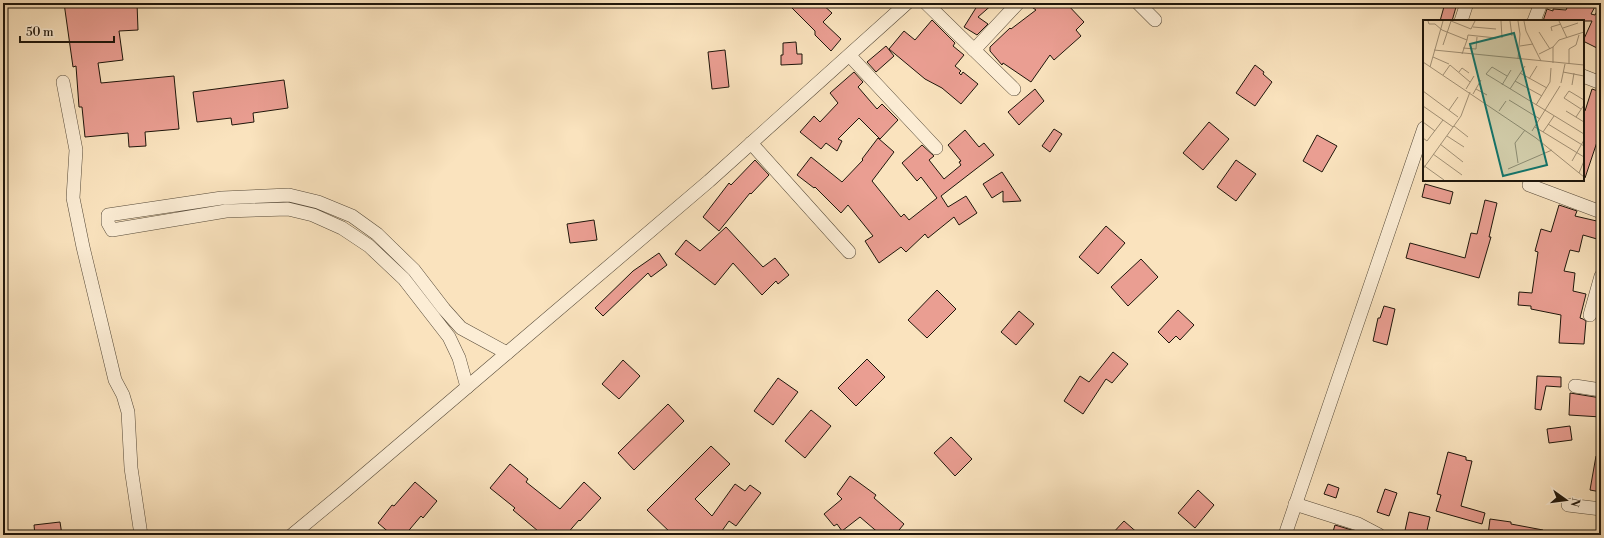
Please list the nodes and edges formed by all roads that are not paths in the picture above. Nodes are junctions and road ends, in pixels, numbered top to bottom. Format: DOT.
graph roads {
  1 [pos="908,3"];
  2 [pos="926,3"];
  3 [pos="1018,3"];
  4 [pos="1138,3"];
  5 [pos="1467,3"];
  6 [pos="1541,3"];
  7 [pos="1155,20"];
  8 [pos="1461,20"];
  9 [pos="1534,20"];
  10 [pos="974,50"];
  11 [pos="850,56"];
  12 [pos="1584,76"];
  13 [pos="63,82"];
  14 [pos="1601,83"];
  15 [pos="1014,89"];
  16 [pos="1423,131"];
  17 [pos="751,143"];
  18 [pos="936,148"];
  19 [pos="1529,185"];
  20 [pos="289,195"];
  21 [pos="222,198"];
  22 [pos="288,209"];
  23 [pos="226,212"];
  24 [pos="1601,212"];
  25 [pos="377,234"];
  26 [pos="369,246"];
  27 [pos="849,252"];
  28 [pos="1601,276"];
  29 [pos="1590,315"];
  30 [pos="507,353"];
  31 [pos="1575,386"];
  32 [pos="467,387"];
  33 [pos="1601,390"];
  34 [pos="1295,504"];
  35 [pos="1568,505"];
  36 [pos="1601,509"];
  37 [pos="141,535"];
  38 [pos="292,535"];
  39 [pos="1285,535"];
  40 [pos="1379,535"];
  1 -- 11 [label="street"];
  2 -- 10 [label="street"];
  3 -- 10 [label="street"];
  4 -- 7 [label="street"];
  5 -- 8 [label="street"];
  6 -- 9 [label="street"];
  10 -- 15 [label="street"];
  11 -- 17 [label="street"];
  11 -- 18 [label="street"];
  12 -- 14 [label="street"];
  13 -- 37 [label="street"];
  16 -- 34 [label="street"];
  17 -- 27 [label="street"];
  17 -- 30 [label="street"];
  19 -- 24 [label="street"];
  20 -- 21 [label="street"];
  20 -- 22 [label="street"];
  20 -- 25 [label="street"];
  21 -- 23 [label="street"];
  21 -- 23 [label="street"];
  22 -- 23 [label="street"];
  22 -- 26 [label="street"];
  25 -- 26 [label="street"];
  25 -- 30 [label="street"];
  26 -- 32 [label="street"];
  28 -- 29 [label="street"];
  30 -- 32 [label="street"];
  31 -- 33 [label="street"];
  32 -- 38 [label="street"];
  34 -- 39 [label="street"];
  34 -- 40 [label="street"];
  35 -- 36 [label="street"];
}
